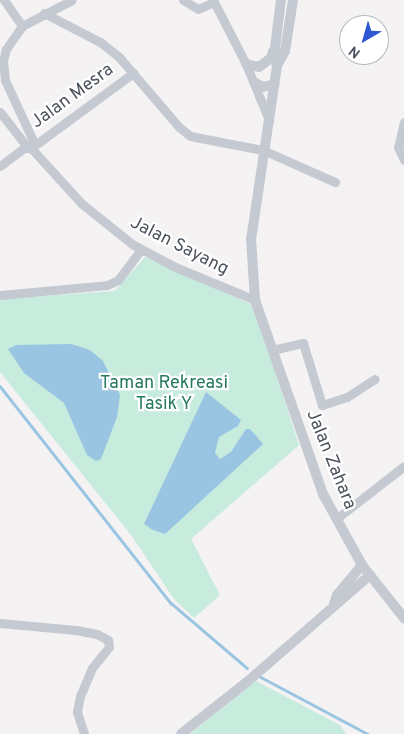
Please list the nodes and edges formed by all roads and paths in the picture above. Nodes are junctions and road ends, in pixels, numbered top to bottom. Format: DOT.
graph roads {
  1 [pos="4,0"];
  2 [pos="72,0"];
  3 [pos="182,0"];
  4 [pos="281,0"];
  5 [pos="293,0"];
  6 [pos="214,1"];
  7 [pos="44,13"];
  8 [pos="22,26"];
  9 [pos="275,44"];
  10 [pos="246,64"];
  11 [pos="277,66"];
  12 [pos="133,73"];
  13 [pos="254,82"];
  14 [pos="275,84"];
  15 [pos="0,112"];
  16 [pos="269,120"];
  17 [pos="404,122"];
  18 [pos="31,147"];
  19 [pos="263,150"];
  20 [pos="404,160"];
  21 [pos="0,166"];
  22 [pos="335,182"];
  23 [pos="141,250"];
  24 [pos="0,295"];
  25 [pos="255,300"];
  26 [pos="272,350"];
  27 [pos="374,378"];
  28 [pos="404,466"];
  29 [pos="336,520"];
  30 [pos="362,565"];
  31 [pos="370,574"];
  32 [pos="334,604"];
  33 [pos="404,618"];
  34 [pos="0,623"];
  35 [pos="84,734"];
  36 [pos="181,734"];
  1 -- 8 [label="street"];
  2 -- 7 [label="street"];
  3 -- 6 [label="street"];
  4 -- 9 [label="street"];
  5 -- 11 [label="street"];
  6 -- 10 [label="street"];
  7 -- 8 [label="street"];
  7 -- 12 [label="street, Jalan Mesra"];
  8 -- 18 [label="street"];
  9 -- 10 [label="street"];
  9 -- 11 [label="street"];
  10 -- 13 [label="street"];
  11 -- 14 [label="street, Jalan Zahara"];
  12 -- 18 [label="street, Jalan Mesra"];
  12 -- 19 [label="street, Jalan Mesra"];
  13 -- 14 [label="street"];
  13 -- 16 [label="street"];
  14 -- 16 [label="street, Jalan Zahara"];
  15 -- 18 [label="street"];
  16 -- 19 [label="street, Jalan Zahara"];
  17 -- 20 [label="street"];
  18 -- 21 [label="street, Jalan Mesra"];
  18 -- 23 [label="street, Jalan Sayang"];
  19 -- 22 [label="street, Jalan Mesra"];
  19 -- 25 [label="street, Jalan Zahara"];
  23 -- 24 [label="street"];
  23 -- 25 [label="street, Jalan Sayang"];
  25 -- 26 [label="street, Jalan Zahara"];
  26 -- 27 [label="street"];
  26 -- 29 [label="street, Jalan Zahara"];
  28 -- 29 [label="street"];
  29 -- 30 [label="street, Jalan Zahara"];
  30 -- 31 [label="street, Jalan Zahara"];
  30 -- 32 [label="street"];
  31 -- 32 [label="street"];
  31 -- 33 [label="street, Jalan Zahara"];
  32 -- 36 [label="street"];
  34 -- 35 [label="street"];
}
